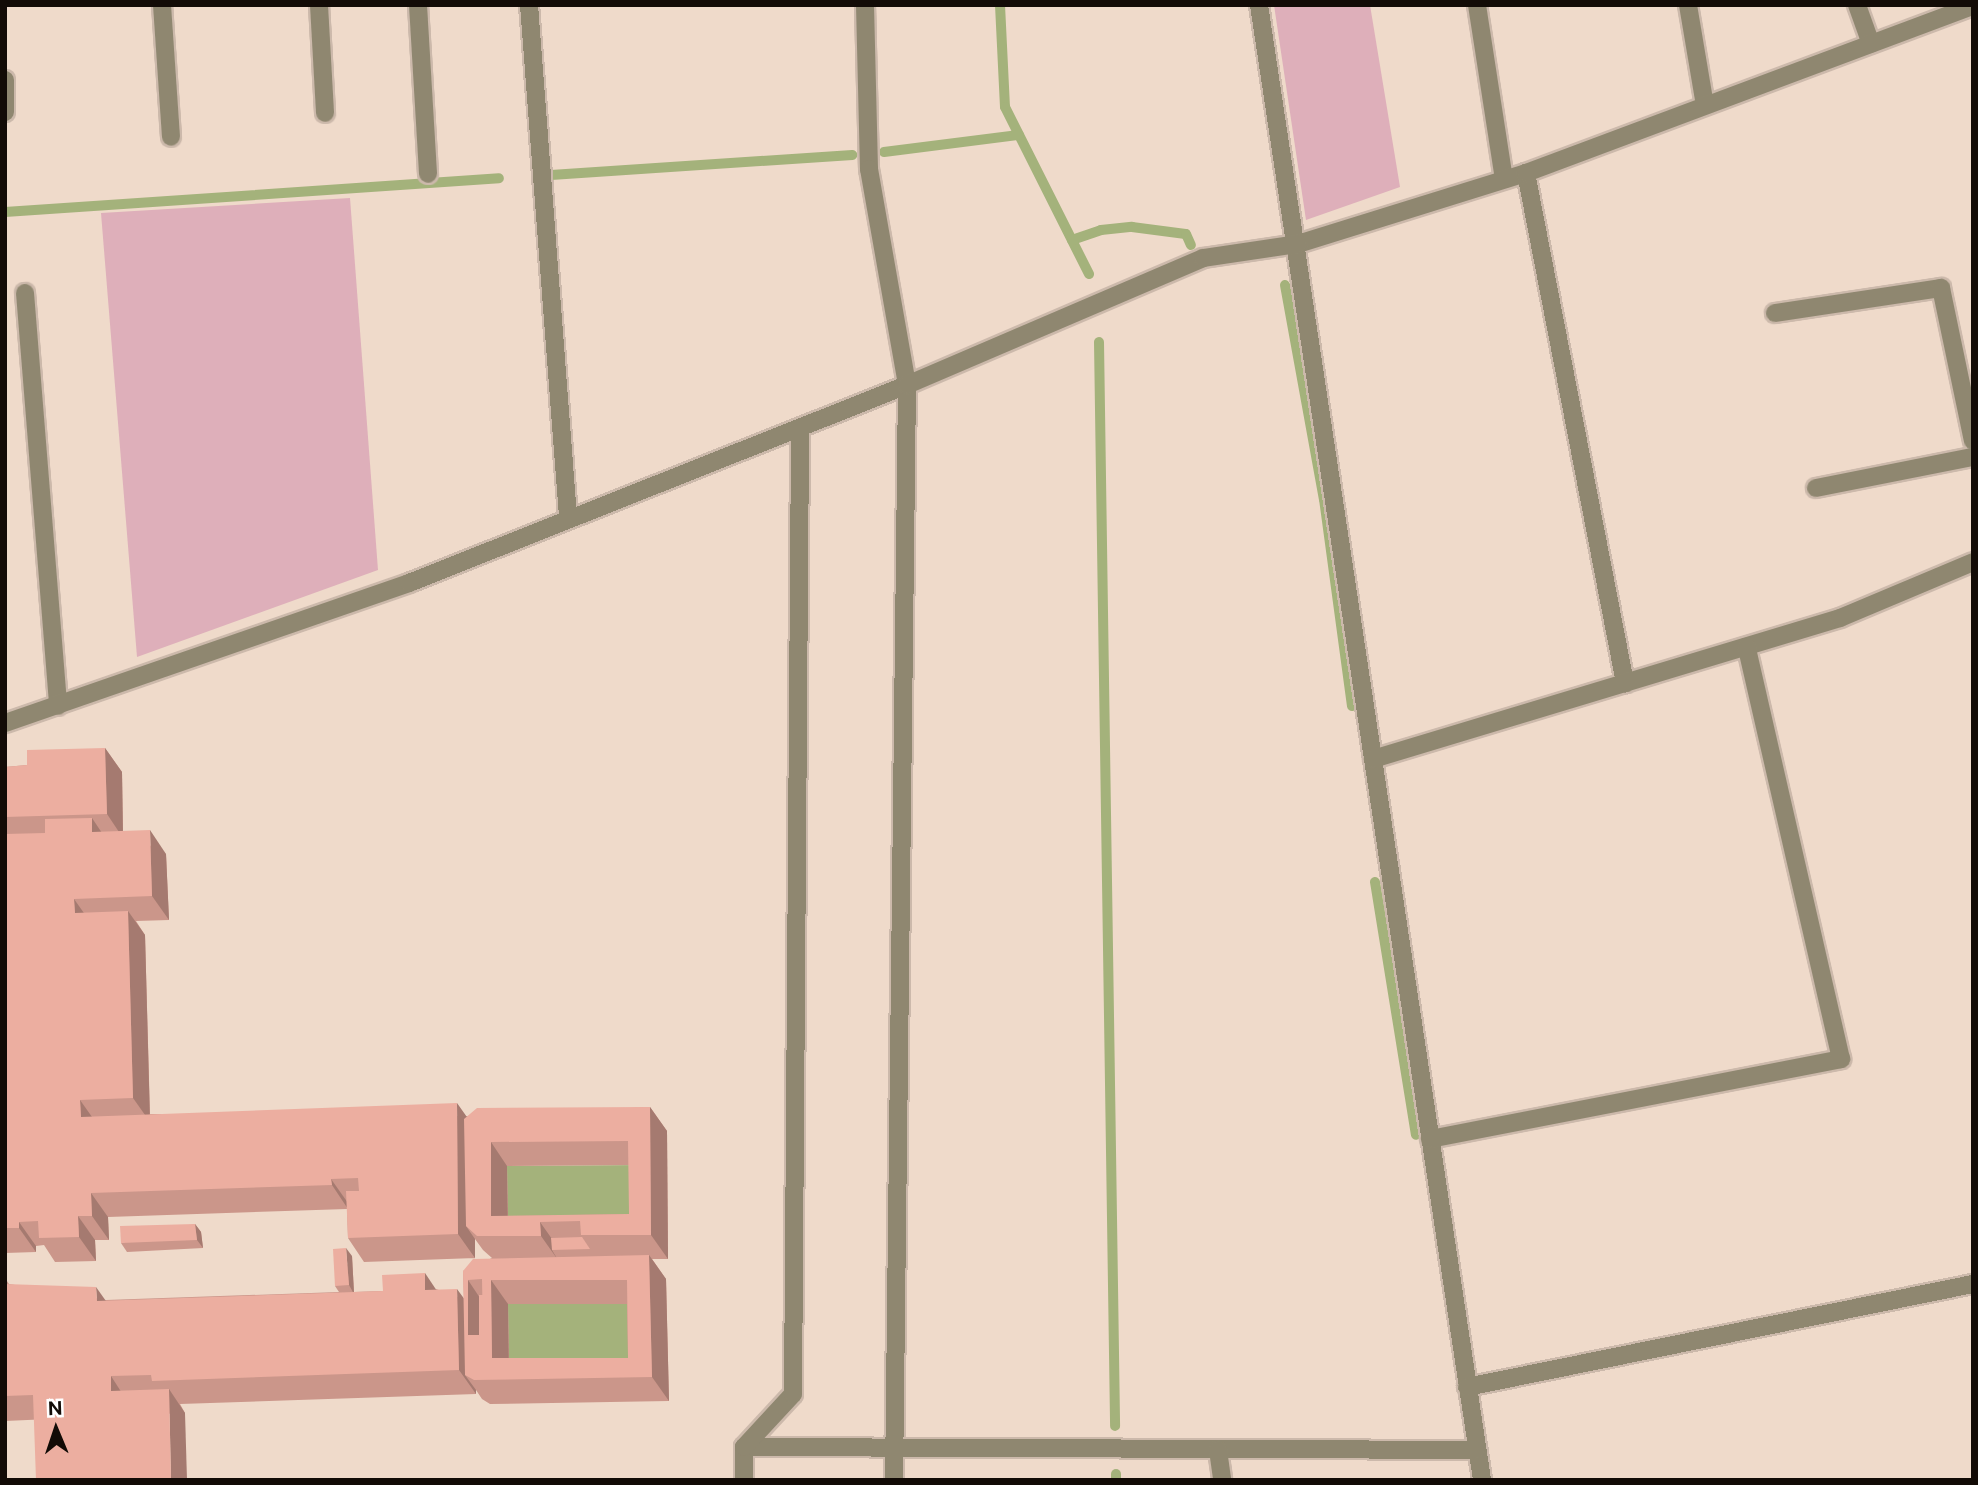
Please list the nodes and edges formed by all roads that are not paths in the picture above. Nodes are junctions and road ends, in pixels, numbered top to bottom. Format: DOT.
graph roads {
  1 [pos="162,5"];
  2 [pos="319,5"];
  3 [pos="418,5"];
  4 [pos="529,5"];
  5 [pos="865,5"];
  6 [pos="1259,5"];
  7 [pos="1477,5"];
  8 [pos="1688,5"];
  9 [pos="1857,5"];
  10 [pos="1973,6"];
  11 [pos="1871,44"];
  12 [pos="5,80"];
  13 [pos="1705,105"];
  14 [pos="5,112"];
  15 [pos="325,113"];
  16 [pos="171,137"];
  17 [pos="1526,173"];
  18 [pos="428,174"];
  19 [pos="1504,179"];
  20 [pos="1298,244"];
  21 [pos="25,293"];
  22 [pos="1775,313"];
  23 [pos="907,385"];
  24 [pos="800,429"];
  25 [pos="1973,441"];
  26 [pos="1973,457"];
  27 [pos="1816,488"];
  28 [pos="568,517"];
  29 [pos="1973,562"];
  30 [pos="1747,647"];
  31 [pos="1625,683"];
  32 [pos="58,706"];
  33 [pos="5,723"];
  34 [pos="1373,759"];
  35 [pos="1430,1139"];
  36 [pos="1973,1284"];
  37 [pos="1467,1387"];
  38 [pos="744,1447"];
  39 [pos="894,1450"];
  40 [pos="1219,1450"];
  41 [pos="1476,1450"];
  42 [pos="744,1480"];
  43 [pos="894,1480"];
  44 [pos="1222,1480"];
  45 [pos="1482,1480"];
  1 -- 16 [label="street"];
  2 -- 15 [label="street"];
  3 -- 18 [label="street"];
  4 -- 28 [label="street"];
  5 -- 23 [label="street"];
  6 -- 20 [label="street"];
  7 -- 19 [label="street"];
  8 -- 13 [label="street"];
  9 -- 11 [label="street"];
  10 -- 11 [label="street"];
  11 -- 13 [label="street"];
  12 -- 14 [label="street"];
  13 -- 17 [label="street"];
  17 -- 19 [label="street"];
  17 -- 31 [label="street"];
  19 -- 20 [label="street"];
  20 -- 23 [label="street"];
  20 -- 34 [label="street"];
  21 -- 32 [label="street"];
  22 -- 25 [label="street"];
  23 -- 24 [label="street"];
  23 -- 39 [label="street"];
  24 -- 28 [label="street"];
  24 -- 38 [label="street"];
  26 -- 27 [label="street"];
  28 -- 32 [label="street"];
  29 -- 30 [label="street"];
  30 -- 31 [label="street"];
  30 -- 35 [label="street"];
  31 -- 34 [label="street"];
  32 -- 33 [label="street"];
  34 -- 35 [label="street"];
  35 -- 37 [label="street"];
  36 -- 37 [label="street"];
  37 -- 41 [label="street"];
  38 -- 39 [label="street"];
  38 -- 42 [label="street"];
  39 -- 40 [label="street"];
  39 -- 43 [label="street"];
  40 -- 41 [label="street"];
  40 -- 44 [label="street"];
  41 -- 45 [label="street"];
}
